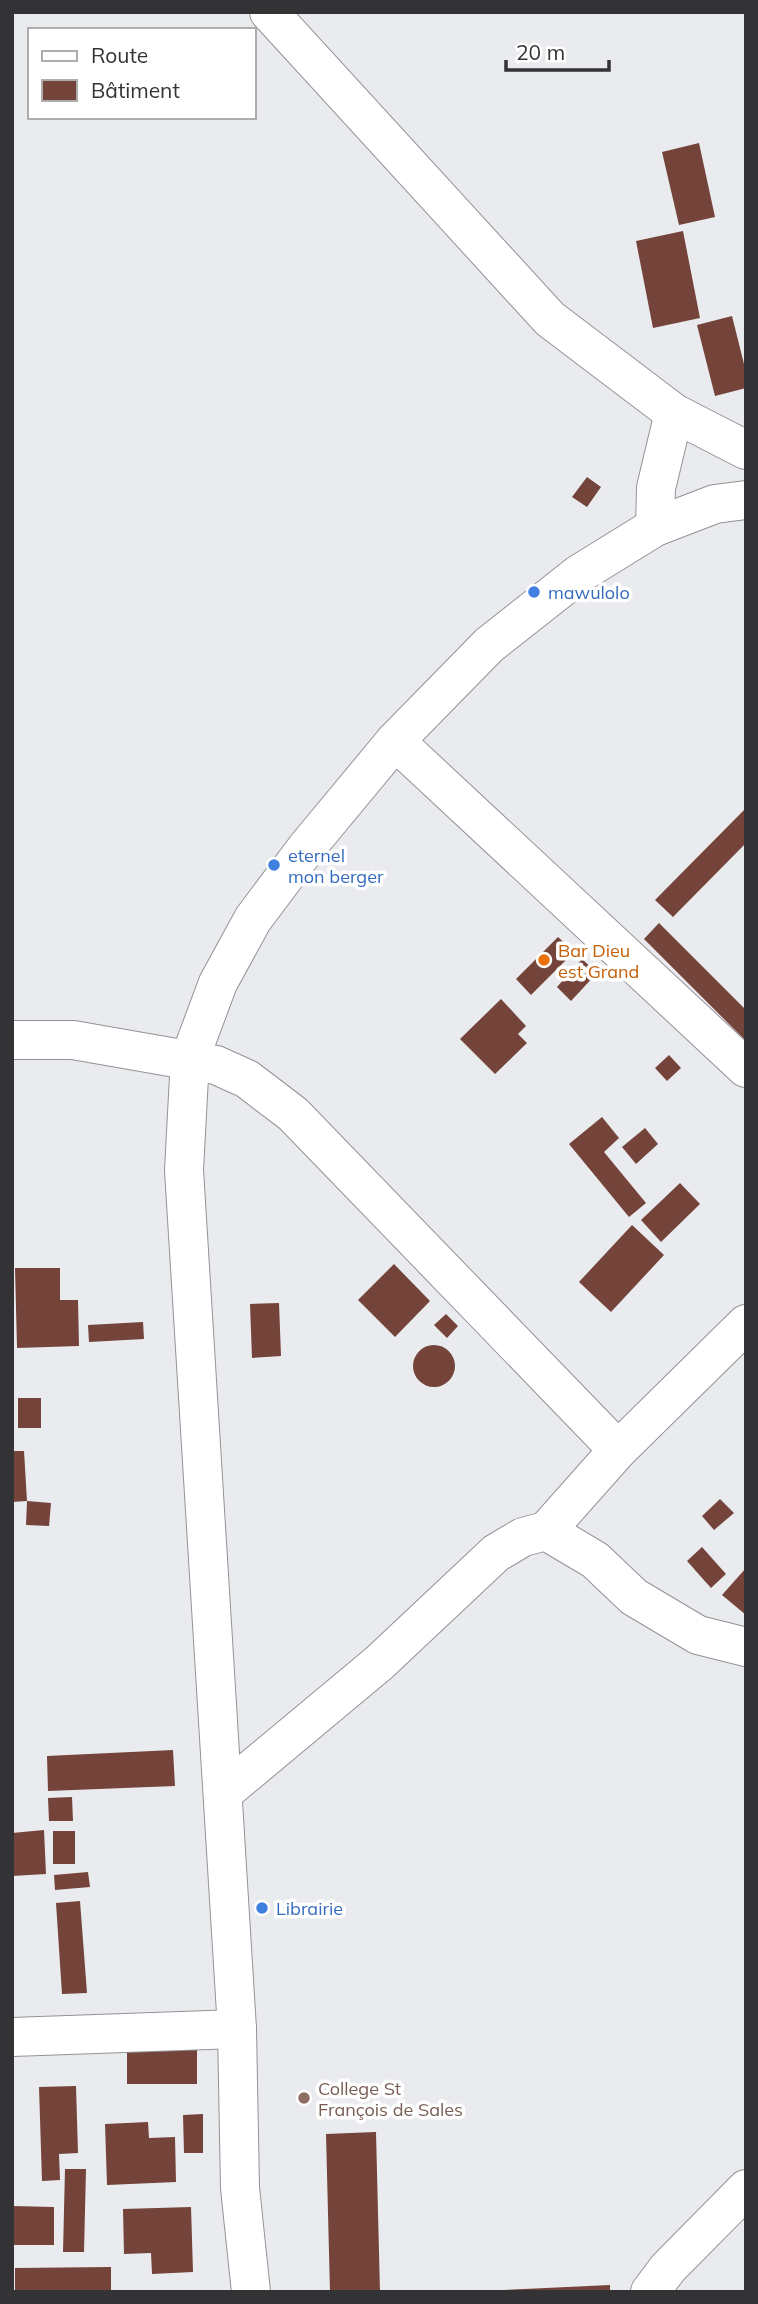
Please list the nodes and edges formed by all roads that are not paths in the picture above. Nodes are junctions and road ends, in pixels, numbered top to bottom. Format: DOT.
graph roads {
  1 [pos="269,12"];
  2 [pos="674,413"];
  3 [pos="746,450"];
  4 [pos="746,500"];
  5 [pos="655,527"];
  6 [pos="394,741"];
  7 [pos="17,1035"];
  8 [pos="190,1058"];
  9 [pos="746,1068"];
  10 [pos="746,1324"];
  11 [pos="618,1450"];
  12 [pos="546,1531"];
  13 [pos="746,1647"];
  14 [pos="223,1793"];
  15 [pos="237,2029"];
  16 [pos="12,2036"];
  17 [pos="746,2189"];
  18 [pos="251,2292"];
  19 [pos="650,2292"];
  1 -- 2 [label="street"];
  2 -- 3 [label="street"];
  2 -- 5 [label="street"];
  4 -- 5 [label="street"];
  5 -- 6 [label="street"];
  6 -- 8 [label="street"];
  6 -- 9 [label="street"];
  7 -- 8 [label="street"];
  8 -- 11 [label="street"];
  8 -- 14 [label="street"];
  10 -- 11 [label="street"];
  11 -- 12 [label="street"];
  12 -- 13 [label="street"];
  12 -- 14 [label="street"];
  14 -- 15 [label="street"];
  15 -- 16 [label="street"];
  15 -- 18 [label="street"];
  17 -- 19 [label="street"];
}
